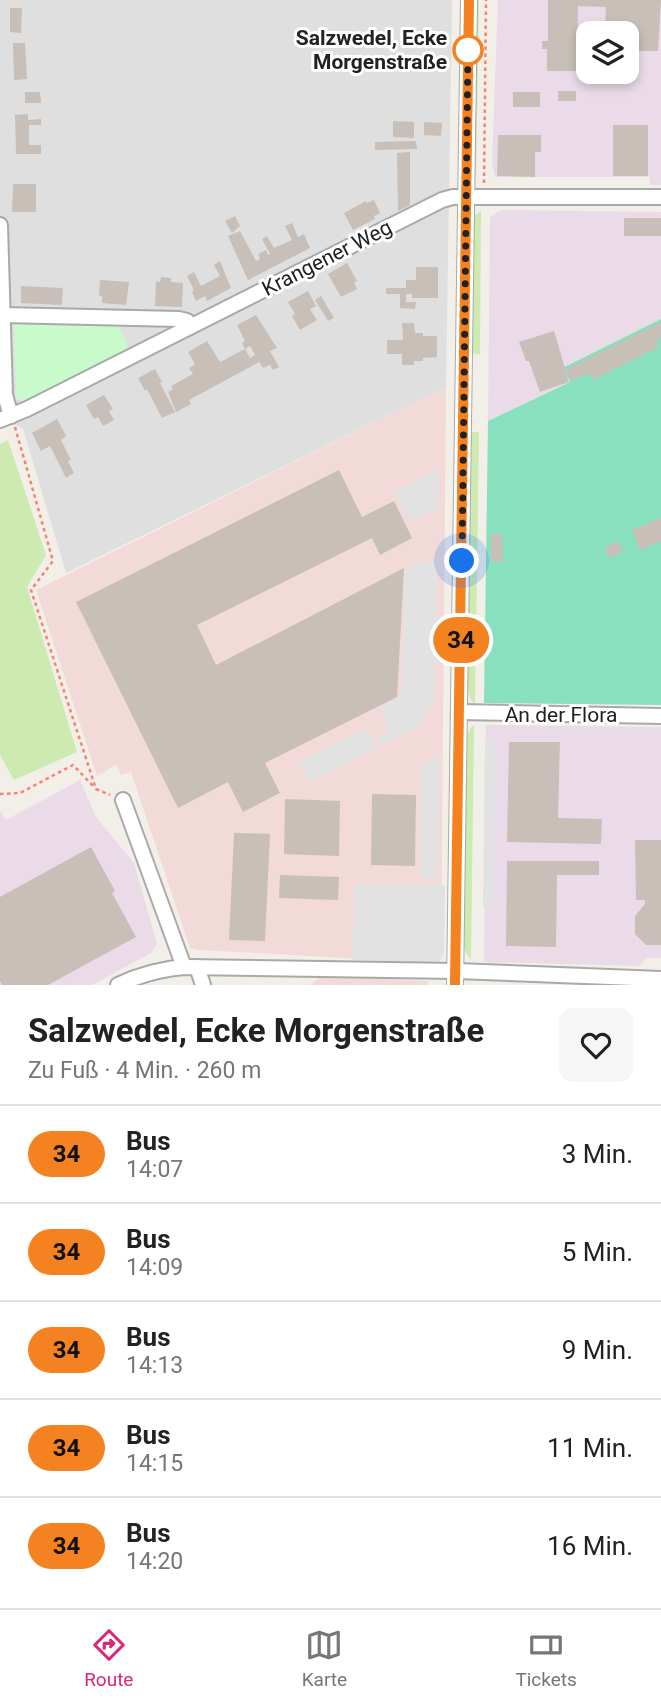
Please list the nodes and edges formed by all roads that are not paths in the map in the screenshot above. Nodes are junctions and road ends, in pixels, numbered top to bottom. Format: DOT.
graph roads {
  1 [pos="469,0"];
  2 [pos="467,197"];
  3 [pos="661,197"];
  4 [pos="0,225"];
  5 [pos="2,315"];
  6 [pos="190,327"];
  7 [pos="5,418"];
  8 [pos="460,712"];
  9 [pos="661,716"];
  10 [pos="122,800"];
  11 [pos="191,967"];
  12 [pos="298,969"];
  13 [pos="455,978"];
  14 [pos="661,979"];
  15 [pos="118,985"];
  16 [pos="203,985"];
  17 [pos="298,985"];
  1 -- 2 [label="street"];
  2 -- 3 [label="street, Krangener Weg"];
  2 -- 6 [label="street, Krangener Weg"];
  2 -- 8 [label="street"];
  4 -- 5 [label="street"];
  5 -- 6 [label="street"];
  5 -- 7 [label="street"];
  6 -- 7 [label="street, Krangener Weg"];
  8 -- 9 [label="street, An der Flora"];
  8 -- 13 [label="street"];
  10 -- 11 [label="street"];
  11 -- 12 [label="street"];
  11 -- 15 [label="street"];
  11 -- 16 [label="street"];
  12 -- 13 [label="street"];
  12 -- 17 [label="street"];
  13 -- 14 [label="street"];
}
